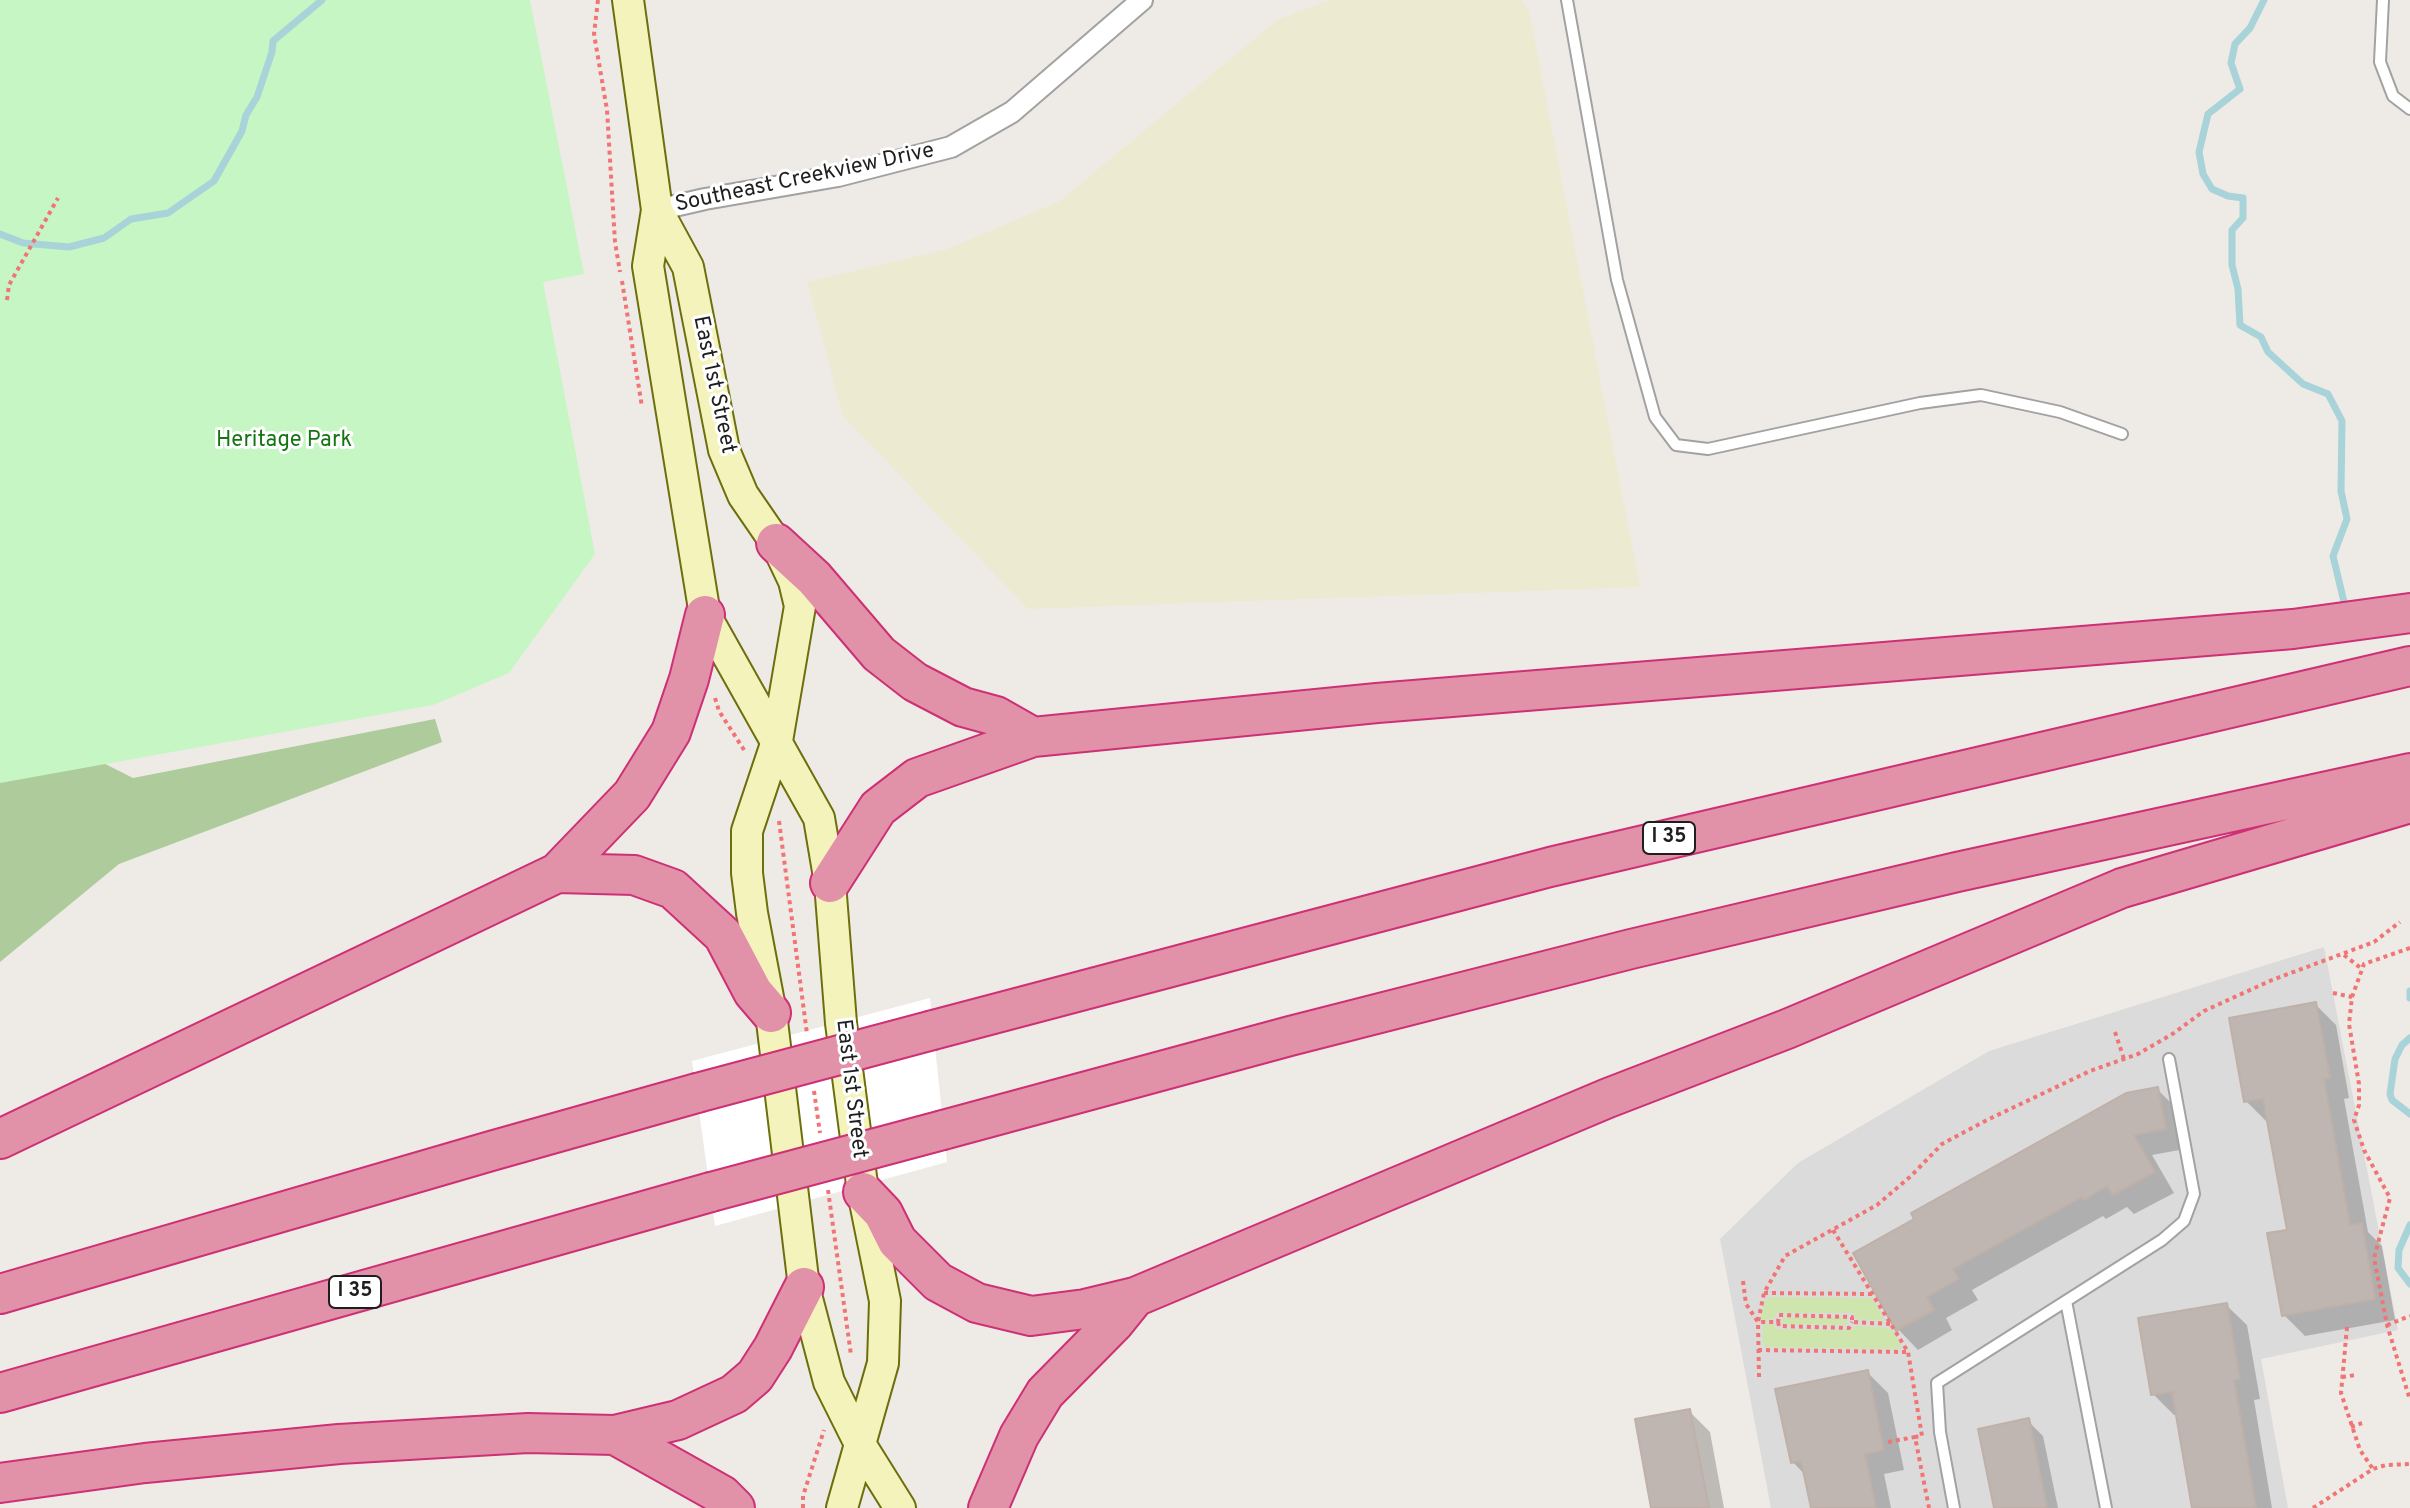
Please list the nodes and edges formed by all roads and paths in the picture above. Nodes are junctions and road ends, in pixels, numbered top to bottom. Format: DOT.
graph roads {
  1 [pos="598,0"];
  2 [pos="1142,0"];
  3 [pos="1567,0"];
  4 [pos="2383,0"];
  5 [pos="629,3"];
  6 [pos="2410,109"];
  7 [pos="58,198"];
  8 [pos="657,210"];
  9 [pos="7,300"];
  10 [pos="644,419"];
  11 [pos="2122,434"];
  12 [pos="776,543"];
  13 [pos="2410,613"];
  14 [pos="705,615"];
  15 [pos="2410,666"];
  16 [pos="689,679"];
  17 [pos="1033,737"];
  18 [pos="777,741"];
  19 [pos="2410,773"];
  20 [pos="763,780"];
  21 [pos="2410,803"];
  22 [pos="557,873"];
  23 [pos="830,883"];
  24 [pos="2400,922"];
  25 [pos="2410,948"];
  26 [pos="2344,955"];
  27 [pos="2362,969"];
  28 [pos="2333,993"];
  29 [pos="2352,997"];
  30 [pos="771,1013"];
  31 [pos="2115,1032"];
  32 [pos="808,1045"];
  33 [pos="2124,1059"];
  34 [pos="2169,1059"];
  35 [pos="812,1076"];
  36 [pos="0,1139"];
  37 [pos="821,1140"];
  38 [pos="846,1190"];
  39 [pos="1833,1230"];
  40 [pos="1743,1281"];
  41 [pos="804,1287"];
  42 [pos="1764,1293"];
  43 [pos="0,1294"];
  44 [pos="1873,1294"];
  45 [pos="1135,1297"];
  46 [pos="2066,1301"];
  47 [pos="2410,1316"];
  48 [pos="1758,1322"];
  49 [pos="1778,1322"];
  50 [pos="1852,1322"];
  51 [pos="1890,1324"];
  52 [pos="2387,1325"];
  53 [pos="2347,1327"];
  54 [pos="1758,1350"];
  55 [pos="1908,1352"];
  56 [pos="2356,1375"];
  57 [pos="1759,1377"];
  58 [pos="2342,1377"];
  59 [pos="0,1393"];
  60 [pos="2410,1400"];
  61 [pos="838,1401"];
  62 [pos="2362,1423"];
  63 [pos="2351,1427"];
  64 [pos="615,1435"];
  65 [pos="1915,1437"];
  66 [pos="1888,1442"];
  67 [pos="860,1444"];
  68 [pos="2410,1464"];
  69 [pos="2373,1469"];
  70 [pos="0,1483"];
  71 [pos="735,1508"];
  72 [pos="803,1508"];
  73 [pos="842,1508"];
  74 [pos="900,1508"];
  75 [pos="988,1508"];
  76 [pos="1929,1508"];
  77 [pos="1954,1508"];
  78 [pos="2106,1508"];
  79 [pos="2313,1508"];
  1 -- 10 [label="path"];
  2 -- 8 [label="street, Southeast Creekview Drive"];
  3 -- 11 [label="lane"];
  4 -- 6 [label="lane"];
  5 -- 8 [label="main road, East 1st Street"];
  7 -- 9 [label="path"];
  8 -- 12 [label="main road, East 1st Street"];
  8 -- 14 [label="main road, East 1st Street"];
  12 -- 17 [label="highway"];
  12 -- 18 [label="main road, East 1st Street"];
  13 -- 17 [label="highway"];
  14 -- 16 [label="highway"];
  14 -- 18 [label="main road, East 1st Street"];
  15 -- 43 [label="highway, I 35, bridge"];
  16 -- 20 [label="path"];
  16 -- 22 [label="highway"];
  17 -- 23 [label="highway"];
  18 -- 20 [label="main road, East 1st Street"];
  18 -- 23 [label="main road, East 1st Street"];
  19 -- 59 [label="highway, I 35, bridge"];
  20 -- 30 [label="main road, East 1st Street"];
  20 -- 32 [label="path"];
  21 -- 45 [label="highway"];
  22 -- 30 [label="highway"];
  22 -- 36 [label="highway"];
  23 -- 38 [label="main road, East 1st Street"];
  24 -- 26 [label="path"];
  25 -- 27 [label="path"];
  26 -- 27 [label="path"];
  26 -- 33 [label="path"];
  27 -- 29 [label="path"];
  28 -- 29 [label="path"];
  29 -- 52 [label="path"];
  30 -- 41 [label="main road, East 1st Street"];
  31 -- 33 [label="path"];
  33 -- 39 [label="path"];
  34 -- 46 [label="lane"];
  35 -- 37 [label="path"];
  38 -- 45 [label="highway"];
  38 -- 61 [label="path"];
  38 -- 67 [label="main road, East 1st Street"];
  39 -- 42 [label="path"];
  39 -- 44 [label="path"];
  40 -- 48 [label="path"];
  41 -- 61 [label="main road, East 1st Street"];
  41 -- 64 [label="highway"];
  42 -- 44 [label="path"];
  42 -- 48 [label="path"];
  44 -- 51 [label="path"];
  45 -- 75 [label="highway"];
  46 -- 77 [label="lane"];
  46 -- 78 [label="lane"];
  47 -- 52 [label="path"];
  48 -- 49 [label="path"];
  48 -- 54 [label="path"];
  49 -- 50 [label="path"];
  49 -- 50 [label="path"];
  50 -- 51 [label="path"];
  51 -- 55 [label="path"];
  52 -- 60 [label="path"];
  53 -- 58 [label="path"];
  54 -- 55 [label="path"];
  54 -- 57 [label="path"];
  55 -- 65 [label="path"];
  56 -- 58 [label="path"];
  58 -- 63 [label="path"];
  61 -- 67 [label="main road, East 1st Street"];
  61 -- 72 [label="path"];
  62 -- 63 [label="path"];
  63 -- 69 [label="path"];
  64 -- 70 [label="highway"];
  64 -- 71 [label="highway"];
  65 -- 66 [label="path"];
  65 -- 76 [label="path"];
  67 -- 73 [label="main road, East 1st Street"];
  67 -- 74 [label="main road, East 1st Street"];
  68 -- 69 [label="path"];
  69 -- 79 [label="path"];
}
